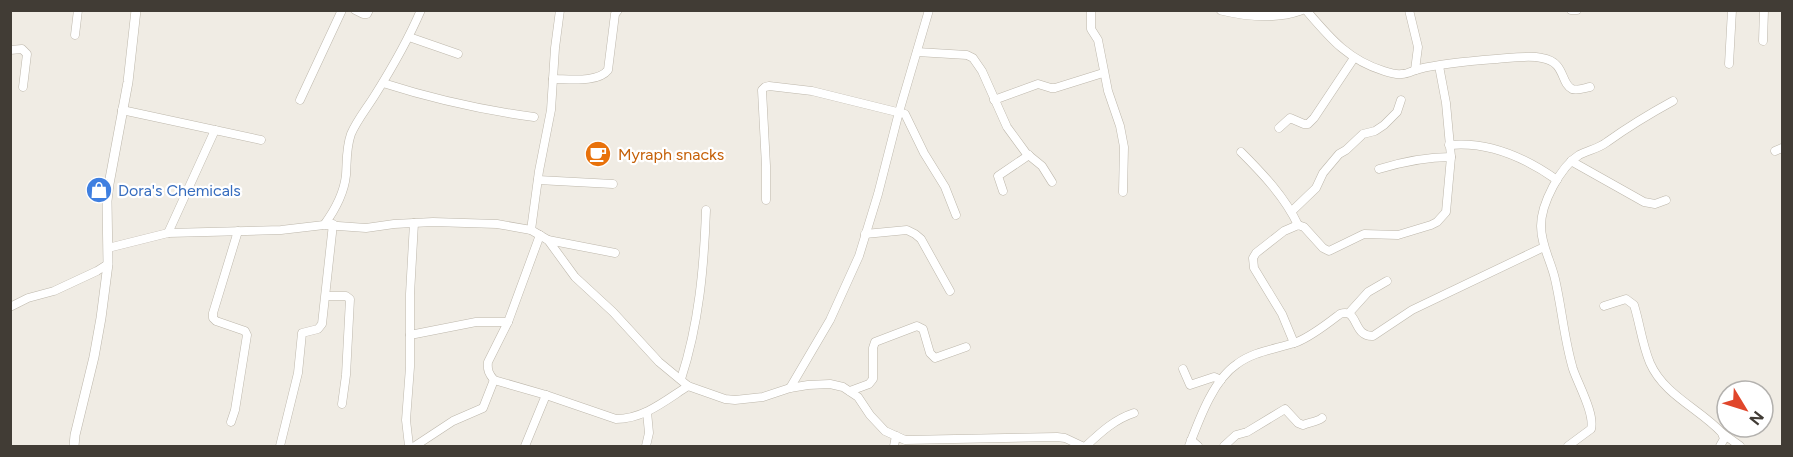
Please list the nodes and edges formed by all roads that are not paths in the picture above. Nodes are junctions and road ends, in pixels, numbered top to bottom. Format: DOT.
graph roads {
  1 [pos="78,10"];
  2 [pos="136,10"];
  3 [pos="342,10"];
  4 [pos="355,10"];
  5 [pos="369,10"];
  6 [pos="421,10"];
  7 [pos="560,10"];
  8 [pos="618,10"];
  9 [pos="929,10"];
  10 [pos="1091,10"];
  11 [pos="1221,10"];
  12 [pos="1301,10"];
  13 [pos="1306,10"];
  14 [pos="1409,10"];
  15 [pos="1571,10"];
  16 [pos="1576,10"];
  17 [pos="1732,10"];
  18 [pos="1764,10"];
  19 [pos="1264,13"];
  20 [pos="75,35"];
  21 [pos="409,37"];
  22 [pos="1763,41"];
  23 [pos="10,50"];
  24 [pos="917,52"];
  25 [pos="458,54"];
  26 [pos="1354,58"];
  27 [pos="1729,64"];
  28 [pos="1439,66"];
  29 [pos="1414,70"];
  30 [pos="1103,72"];
  31 [pos="553,79"];
  32 [pos="383,82"];
  33 [pos="23,87"];
  34 [pos="1590,87"];
  35 [pos="300,100"];
  36 [pos="994,100"];
  37 [pos="1401,100"];
  38 [pos="1673,101"];
  39 [pos="122,110"];
  40 [pos="899,112"];
  41 [pos="534,117"];
  42 [pos="1279,128"];
  43 [pos="215,130"];
  44 [pos="261,140"];
  45 [pos="1449,145"];
  46 [pos="1241,152"];
  47 [pos="1029,155"];
  48 [pos="1451,157"];
  49 [pos="1571,161"];
  50 [pos="1379,169"];
  51 [pos="538,180"];
  52 [pos="1557,180"];
  53 [pos="1052,182"];
  54 [pos="613,184"];
  55 [pos="1003,190"];
  56 [pos="1123,192"];
  57 [pos="766,200"];
  58 [pos="1666,200"];
  59 [pos="706,210"];
  60 [pos="1292,210"];
  61 [pos="956,215"];
  62 [pos="414,223"];
  63 [pos="333,224"];
  64 [pos="324,225"];
  65 [pos="1298,225"];
  66 [pos="238,231"];
  67 [pos="531,231"];
  68 [pos="168,233"];
  69 [pos="866,234"];
  70 [pos="540,236"];
  71 [pos="548,240"];
  72 [pos="1544,247"];
  73 [pos="108,248"];
  74 [pos="615,253"];
  75 [pos="108,264"];
  76 [pos="1387,281"];
  77 [pos="950,291"];
  78 [pos="326,296"];
  79 [pos="1604,306"];
  80 [pos="10,307"];
  81 [pos="1348,313"];
  82 [pos="508,322"];
  83 [pos="410,335"];
  84 [pos="1294,343"];
  85 [pos="966,347"];
  86 [pos="1183,369"];
  87 [pos="681,379"];
  88 [pos="494,380"];
  89 [pos="1221,380"];
  90 [pos="688,386"];
  91 [pos="790,388"];
  92 [pos="850,391"];
  93 [pos="546,395"];
  94 [pos="342,404"];
  95 [pos="647,412"];
  96 [pos="1134,413"];
  97 [pos="1322,418"];
  98 [pos="231,422"];
  99 [pos="1715,428"];
  100 [pos="896,436"];
  101 [pos="1190,443"];
  102 [pos="74,447"];
  103 [pos="280,447"];
  104 [pos="409,447"];
  105 [pos="415,447"];
  106 [pos="525,447"];
  107 [pos="646,447"];
  108 [pos="894,447"];
  109 [pos="1084,447"];
  110 [pos="1198,447"];
  111 [pos="1224,447"];
  112 [pos="1568,447"];
  1 -- 20 [label="street"];
  2 -- 39 [label="street"];
  3 -- 35 [label="street"];
  4 -- 5 [label="street"];
  6 -- 21 [label="street"];
  7 -- 31 [label="street"];
  8 -- 31 [label="street"];
  9 -- 24 [label="street"];
  10 -- 30 [label="street"];
  11 -- 19 [label="street"];
  12 -- 19 [label="street"];
  13 -- 26 [label="street"];
  14 -- 29 [label="street"];
  15 -- 16 [label="street"];
  17 -- 27 [label="street"];
  18 -- 22 [label="street"];
  21 -- 25 [label="street"];
  21 -- 32 [label="street"];
  23 -- 33 [label="street"];
  24 -- 36 [label="street"];
  24 -- 40 [label="street"];
  26 -- 29 [label="street"];
  26 -- 42 [label="street"];
  28 -- 29 [label="street"];
  28 -- 34 [label="street"];
  28 -- 45 [label="street"];
  30 -- 36 [label="street"];
  30 -- 56 [label="street"];
  31 -- 51 [label="street"];
  32 -- 41 [label="street"];
  32 -- 64 [label="street"];
  36 -- 47 [label="street"];
  37 -- 60 [label="street"];
  38 -- 49 [label="street"];
  39 -- 43 [label="street"];
  39 -- 73 [label="street"];
  40 -- 57 [label="street"];
  40 -- 61 [label="street"];
  40 -- 69 [label="street"];
  43 -- 44 [label="street"];
  43 -- 68 [label="street"];
  45 -- 48 [label="street"];
  45 -- 52 [label="street"];
  46 -- 60 [label="street"];
  47 -- 53 [label="street"];
  47 -- 55 [label="street"];
  48 -- 50 [label="street"];
  48 -- 65 [label="street"];
  49 -- 52 [label="street"];
  49 -- 58 [label="street"];
  51 -- 54 [label="street"];
  51 -- 67 [label="street"];
  52 -- 72 [label="street"];
  59 -- 87 [label="street"];
  60 -- 65 [label="street"];
  62 -- 63 [label="street"];
  62 -- 67 [label="street"];
  62 -- 83 [label="street"];
  63 -- 64 [label="street"];
  63 -- 78 [label="street"];
  64 -- 66 [label="street"];
  65 -- 84 [label="street"];
  66 -- 68 [label="street"];
  66 -- 98 [label="street"];
  67 -- 70 [label="street"];
  68 -- 73 [label="street"];
  69 -- 77 [label="street"];
  69 -- 91 [label="street"];
  70 -- 71 [label="street"];
  70 -- 82 [label="street"];
  71 -- 74 [label="street"];
  71 -- 87 [label="street"];
  72 -- 81 [label="street"];
  72 -- 112 [label="street"];
  73 -- 75 [label="street"];
  75 -- 80 [label="street"];
  75 -- 102 [label="street"];
  76 -- 81 [label="street"];
  78 -- 94 [label="street"];
  78 -- 103 [label="street"];
  79 -- 99 [label="street"];
  81 -- 84 [label="street"];
  82 -- 83 [label="street"];
  82 -- 88 [label="street"];
  83 -- 104 [label="street"];
  84 -- 89 [label="street"];
  85 -- 92 [label="street"];
  86 -- 89 [label="street"];
  87 -- 90 [label="street"];
  88 -- 93 [label="street"];
  88 -- 105 [label="street"];
  89 -- 101 [label="street"];
  90 -- 91 [label="street"];
  90 -- 95 [label="street"];
  91 -- 92 [label="street"];
  92 -- 100 [label="street"];
  93 -- 95 [label="street"];
  93 -- 106 [label="street"];
  95 -- 107 [label="street"];
  96 -- 109 [label="street"];
  97 -- 111 [label="street"];
  100 -- 108 [label="street"];
  100 -- 109 [label="street"];
  101 -- 110 [label="street"];
}
